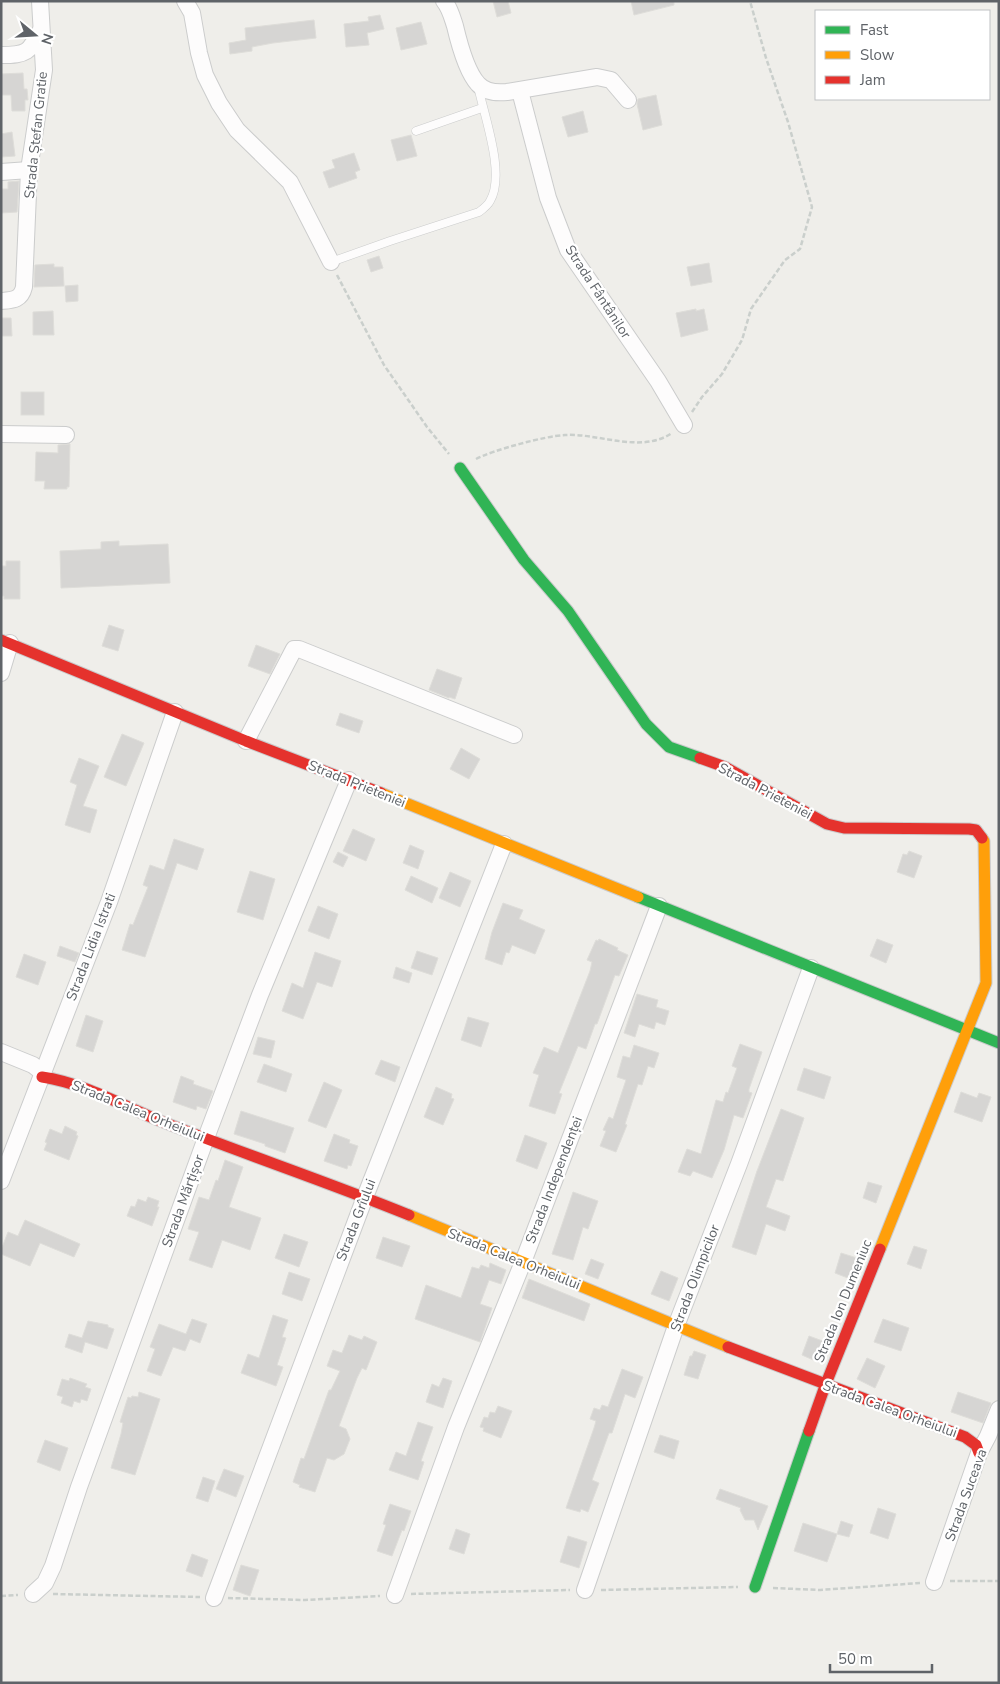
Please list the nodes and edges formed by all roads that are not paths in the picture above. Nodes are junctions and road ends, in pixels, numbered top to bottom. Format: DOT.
graph roads {
  1 [pos="40,1"];
  2 [pos="185,1"];
  3 [pos="444,1"];
  4 [pos="41,30"];
  5 [pos="1,55"];
  6 [pos="478,84"];
  7 [pos="520,90"];
  8 [pos="628,100"];
  9 [pos="482,108"];
  10 [pos="416,131"];
  11 [pos="29,170"];
  12 [pos="1,172"];
  13 [pos="330,262"];
  14 [pos="1,301"];
  15 [pos="684,425"];
  16 [pos="1,434"];
  17 [pos="66,435"];
  18 [pos="460,468"];
  19 [pos="5,642"];
  20 [pos="1,673"];
  21 [pos="175,712"];
  22 [pos="514,735"];
  23 [pos="246,741"];
  24 [pos="349,780"];
  25 [pos="504,844"];
  26 [pos="659,906"];
  27 [pos="811,968"];
  28 [pos="968,1029"];
  29 [pos="999,1043"];
  30 [pos="1,1052"];
  31 [pos="42,1075"];
  32 [pos="206,1138"];
  33 [pos="1,1181"];
  34 [pos="364,1197"];
  35 [pos="523,1262"];
  36 [pos="676,1326"];
  37 [pos="825,1386"];
  38 [pos="999,1409"];
  39 [pos="979,1453"];
  40 [pos="934,1582"];
  41 [pos="755,1587"];
  42 [pos="585,1590"];
  43 [pos="33,1594"];
  44 [pos="396,1595"];
  45 [pos="214,1598"];
  1 -- 4 [label="street, Strada Ștefan Gratie"];
  2 -- 13 [label="street"];
  3 -- 6 [label="street"];
  4 -- 5 [label="street"];
  4 -- 11 [label="street, Strada Ștefan Gratie"];
  6 -- 7 [label="street"];
  6 -- 9 [label="lane"];
  7 -- 8 [label="street"];
  7 -- 15 [label="street, Strada Fântânilor"];
  9 -- 10 [label="lane"];
  9 -- 13 [label="lane"];
  11 -- 12 [label="street"];
  11 -- 14 [label="street, Strada Ștefan Gratie"];
  16 -- 17 [label="street"];
  18 -- 28 [label="street, Strada Prieteniei"];
  19 -- 20 [label="street"];
  19 -- 21 [label="street, Strada Prieteniei"];
  21 -- 23 [label="street, Strada Prieteniei"];
  21 -- 31 [label="street, Strada Lidia Istrati"];
  22 -- 23 [label="street"];
  23 -- 24 [label="street, Strada Prieteniei"];
  24 -- 25 [label="street, Strada Prieteniei"];
  24 -- 32 [label="street, Strada Mărțișor"];
  25 -- 26 [label="street, Strada Prieteniei"];
  25 -- 34 [label="street, Strada Grîului"];
  26 -- 27 [label="street, Strada Prieteniei"];
  26 -- 35 [label="street, Strada Independenței"];
  27 -- 28 [label="street, Strada Prieteniei"];
  27 -- 36 [label="street, Strada Olimpicilor"];
  28 -- 29 [label="street, Strada Prieteniei"];
  28 -- 37 [label="street, Strada Ion Dumeniuc"];
  30 -- 31 [label="street, Strada Calea Orheiului"];
  31 -- 32 [label="street, Strada Calea Orheiului"];
  31 -- 33 [label="street, Strada Lidia Istrati"];
  32 -- 34 [label="street, Strada Calea Orheiului"];
  32 -- 43 [label="street, Strada Mărțișor"];
  34 -- 35 [label="street, Strada Calea Orheiului"];
  34 -- 45 [label="street, Strada Grîului"];
  35 -- 36 [label="street, Strada Calea Orheiului"];
  35 -- 44 [label="street, Strada Independenței"];
  36 -- 37 [label="street, Strada Calea Orheiului"];
  36 -- 42 [label="street, Strada Olimpicilor"];
  37 -- 39 [label="street, Strada Calea Orheiului"];
  37 -- 41 [label="street, Strada Ion Dumeniuc"];
  38 -- 39 [label="street, Strada Suceava"];
  39 -- 40 [label="street, Strada Suceava"];
}
